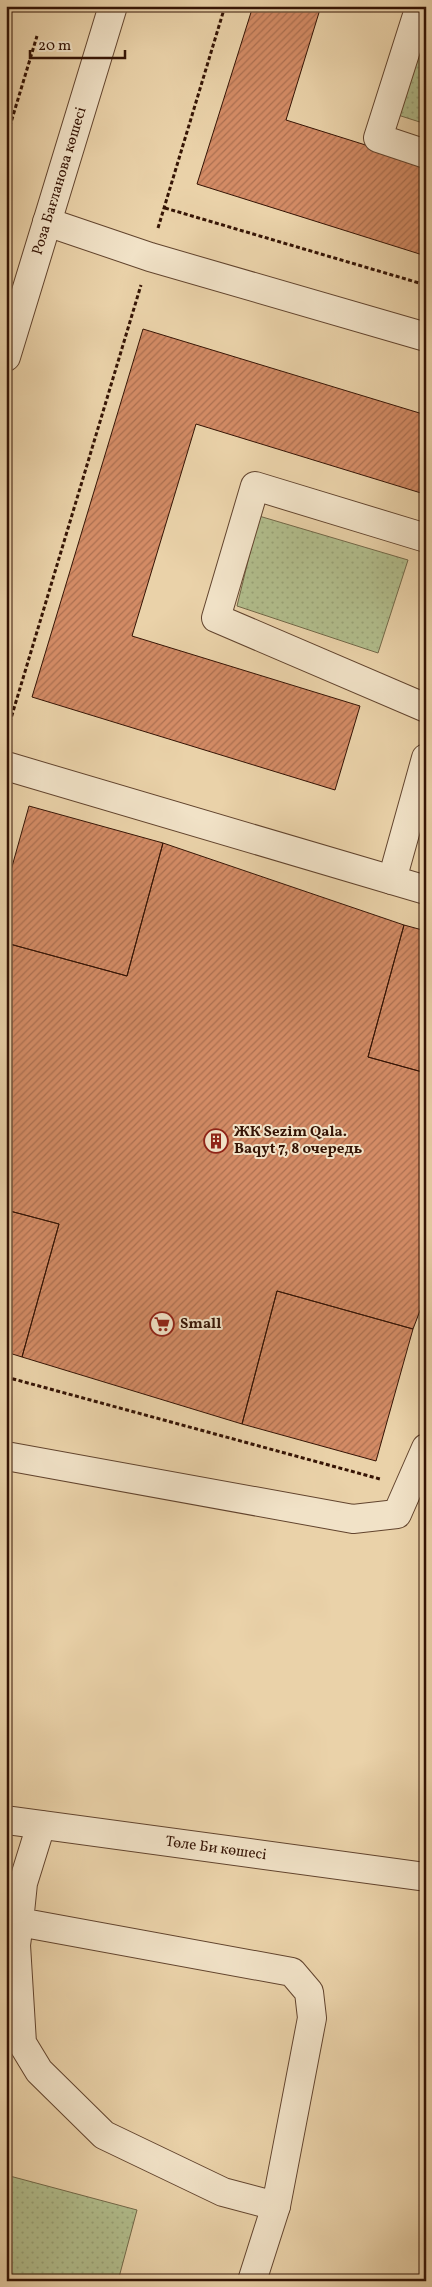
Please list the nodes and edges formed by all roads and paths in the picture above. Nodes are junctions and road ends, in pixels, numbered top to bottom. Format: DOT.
graph roads {
  1 [pos="112,6"];
  2 [pos="225,6"];
  3 [pos="420,6"];
  4 [pos="426,8"];
  5 [pos="37,36"];
  6 [pos="6,139"];
  7 [pos="426,154"];
  8 [pos="165,208"];
  9 [pos="47,222"];
  10 [pos="150,257"];
  11 [pos="426,285"];
  12 [pos="426,338"];
  13 [pos="6,357"];
  14 [pos="426,538"];
  15 [pos="426,708"];
  16 [pos="6,735"];
  17 [pos="426,758"];
  18 [pos="6,766"];
  19 [pos="392,880"];
  20 [pos="426,890"];
  21 [pos="6,1378"];
  22 [pos="426,1448"];
  23 [pos="6,1456"];
  24 [pos="409,1487"];
  25 [pos="6,1820"];
  26 [pos="41,1825"];
  27 [pos="426,1877"];
  28 [pos="14,1937"];
  29 [pos="276,2206"];
  30 [pos="252,2281"];
  1 -- 9 [label="street, Роза Бағланова көшесі"];
  2 -- 8 [label="path"];
  3 -- 4 [label="street"];
  3 -- 7 [label="street"];
  5 -- 6 [label="path"];
  8 -- 10 [label="path"];
  8 -- 11 [label="path"];
  9 -- 10 [label="street"];
  9 -- 13 [label="street, Роза Бағланова көшесі"];
  10 -- 12 [label="street"];
  10 -- 16 [label="path"];
  14 -- 15 [label="street"];
  17 -- 19 [label="street"];
  18 -- 19 [label="street"];
  19 -- 20 [label="street"];
  21 -- 24 [label="path"];
  22 -- 24 [label="street"];
  23 -- 24 [label="street"];
  25 -- 26 [label="street, Төле Би көшесі"];
  26 -- 27 [label="street, Төле Би көшесі"];
  26 -- 28 [label="street"];
  28 -- 29 [label="street"];
  28 -- 29 [label="street"];
  29 -- 30 [label="street"];
}
